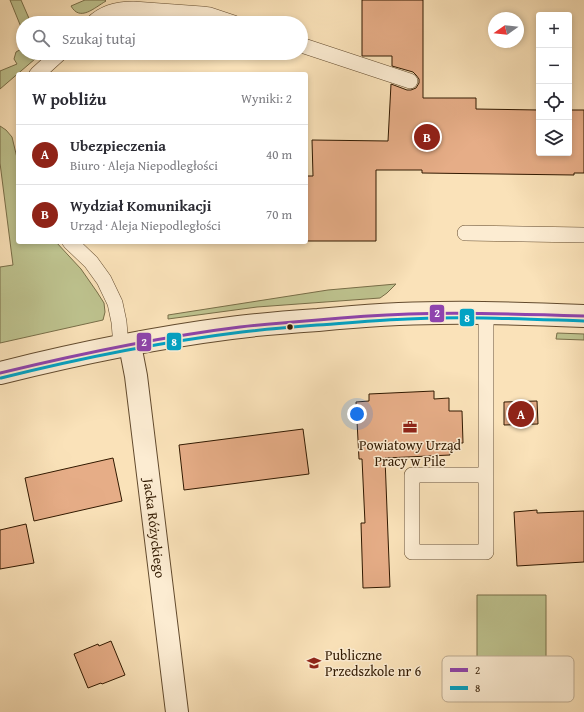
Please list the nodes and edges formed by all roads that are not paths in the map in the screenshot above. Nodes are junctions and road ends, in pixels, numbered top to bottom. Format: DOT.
graph roads {
  1 [pos="102,16"];
  2 [pos="213,16"];
  3 [pos="308,47"];
  4 [pos="52,60"];
  5 [pos="39,72"];
  6 [pos="410,81"];
  7 [pos="465,233"];
  8 [pos="584,235"];
  9 [pos="72,244"];
  10 [pos="486,313"];
  11 [pos="584,316"];
  12 [pos="126,345"];
  13 [pos="0,373"];
  14 [pos="486,475"];
  15 [pos="177,712"];
  1 -- 2 [label="lane"];
  3 -- 6 [label="lane"];
  4 -- 5 [label="lane"];
  7 -- 8 [label="lane"];
  9 -- 12 [label="lane"];
  10 -- 11 [label="street"];
  10 -- 12 [label="street"];
  10 -- 14 [label="lane"];
  12 -- 13 [label="street"];
  12 -- 15 [label="street, Jacka Różyckiego"];
  14 -- 14 [label="lane"];
}
